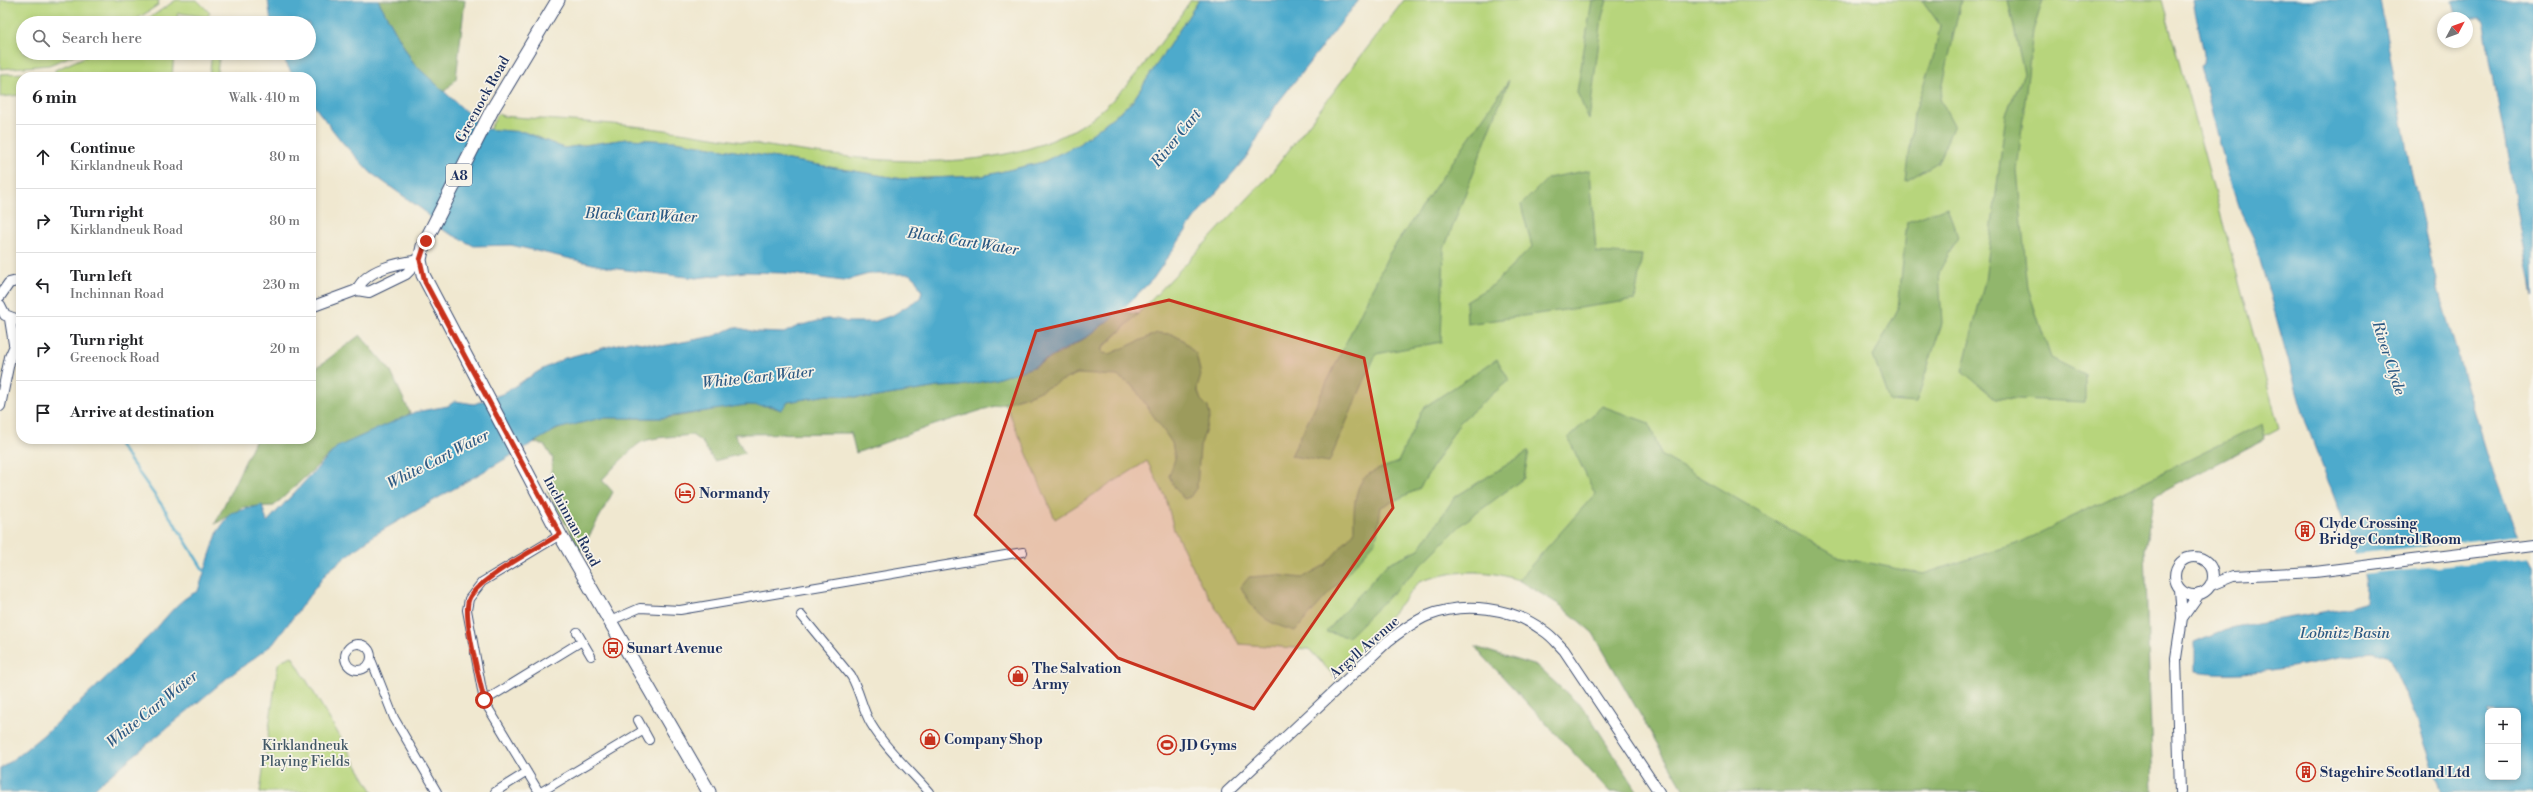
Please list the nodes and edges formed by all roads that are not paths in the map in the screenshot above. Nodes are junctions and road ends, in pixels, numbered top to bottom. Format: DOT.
graph roads {
  1 [pos="558,0"];
  2 [pos="420,260"];
  3 [pos="16,281"];
  4 [pos="357,290"];
  5 [pos="0,296"];
  6 [pos="316,304"];
  7 [pos="0,305"];
  8 [pos="10,319"];
  9 [pos="16,320"];
  10 [pos="16,341"];
  11 [pos="14,344"];
  12 [pos="0,406"];
  13 [pos="560,534"];
  14 [pos="2533,545"];
  15 [pos="1024,552"];
  16 [pos="2212,570"];
  17 [pos="2234,576"];
  18 [pos="2211,585"];
  19 [pos="2180,589"];
  20 [pos="2199,594"];
  21 [pos="801,615"];
  22 [pos="2182,618"];
  23 [pos="610,621"];
  24 [pos="577,632"];
  25 [pos="582,641"];
  26 [pos="591,656"];
  27 [pos="372,662"];
  28 [pos="484,700"];
  29 [pos="638,720"];
  30 [pos="644,730"];
  31 [pos="649,740"];
  32 [pos="527,772"];
  33 [pos="437,792"];
  34 [pos="495,792"];
  35 [pos="540,792"];
  36 [pos="709,792"];
  37 [pos="929,792"];
  38 [pos="1227,792"];
  39 [pos="1659,792"];
  40 [pos="2180,792"];
  1 -- 2 [label="main road, Greenock Road / A8"];
  2 -- 4 [label="street"];
  2 -- 4 [label="street"];
  2 -- 13 [label="main road, Inchinnan Road"];
  3 -- 5 [label="street"];
  4 -- 6 [label="street"];
  7 -- 8 [label="street"];
  8 -- 9 [label="street"];
  8 -- 11 [label="street"];
  10 -- 11 [label="street"];
  11 -- 12 [label="street"];
  13 -- 23 [label="main road, Inchinnan Road"];
  13 -- 28 [label="street"];
  14 -- 17 [label="street"];
  15 -- 23 [label="street"];
  16 -- 17 [label="street"];
  16 -- 18 [label="street"];
  16 -- 19 [label="street"];
  17 -- 18 [label="street"];
  18 -- 20 [label="street"];
  19 -- 20 [label="street"];
  19 -- 22 [label="street"];
  20 -- 22 [label="street"];
  21 -- 37 [label="street"];
  22 -- 40 [label="street"];
  23 -- 36 [label="main road, Inchinnan Road"];
  24 -- 25 [label="street"];
  25 -- 26 [label="street"];
  25 -- 28 [label="street"];
  27 -- 33 [label="street"];
  28 -- 32 [label="street"];
  29 -- 30 [label="street"];
  30 -- 31 [label="street"];
  30 -- 35 [label="street"];
  32 -- 34 [label="street"];
  32 -- 35 [label="street"];
  38 -- 39 [label="street, Argyll Avenue"];
}
